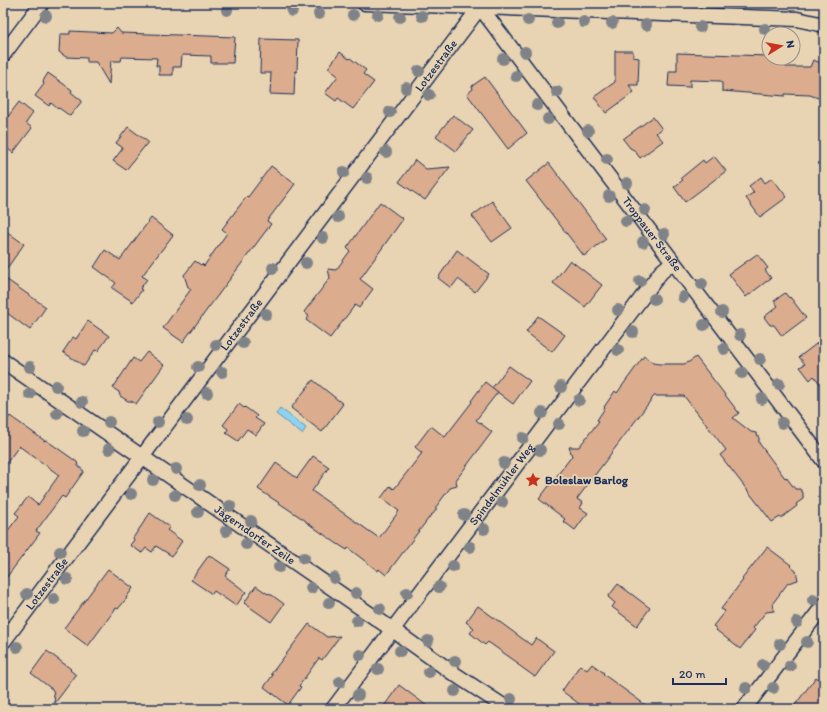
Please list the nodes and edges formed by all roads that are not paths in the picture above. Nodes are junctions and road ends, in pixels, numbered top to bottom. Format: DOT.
graph roads {
  1 [pos="42,3"];
  2 [pos="364,3"];
  3 [pos="480,6"];
  4 [pos="824,26"];
  5 [pos="3,55"];
  6 [pos="673,262"];
  7 [pos="3,361"];
  8 [pos="142,457"];
  9 [pos="824,461"];
  10 [pos="824,605"];
  11 [pos="392,630"];
  12 [pos="3,642"];
  13 [pos="333,709"];
  14 [pos="508,709"];
  15 [pos="744,709"];
  1 -- 5 [label="street"];
  2 -- 3 [label="street"];
  3 -- 4 [label="street"];
  3 -- 6 [label="street, Troppauer Straße"];
  3 -- 8 [label="street, Lotzestraße"];
  6 -- 9 [label="street, Troppauer Straße"];
  6 -- 11 [label="street, Spindelmühler Weg"];
  7 -- 8 [label="street, Jägerndorfer Zeile"];
  8 -- 11 [label="street, Jägerndorfer Zeile"];
  8 -- 12 [label="street, Lotzestraße"];
  10 -- 15 [label="street"];
  11 -- 13 [label="street, Spindelmühler Weg"];
  11 -- 14 [label="street, Jägerndorfer Zeile"];
}
